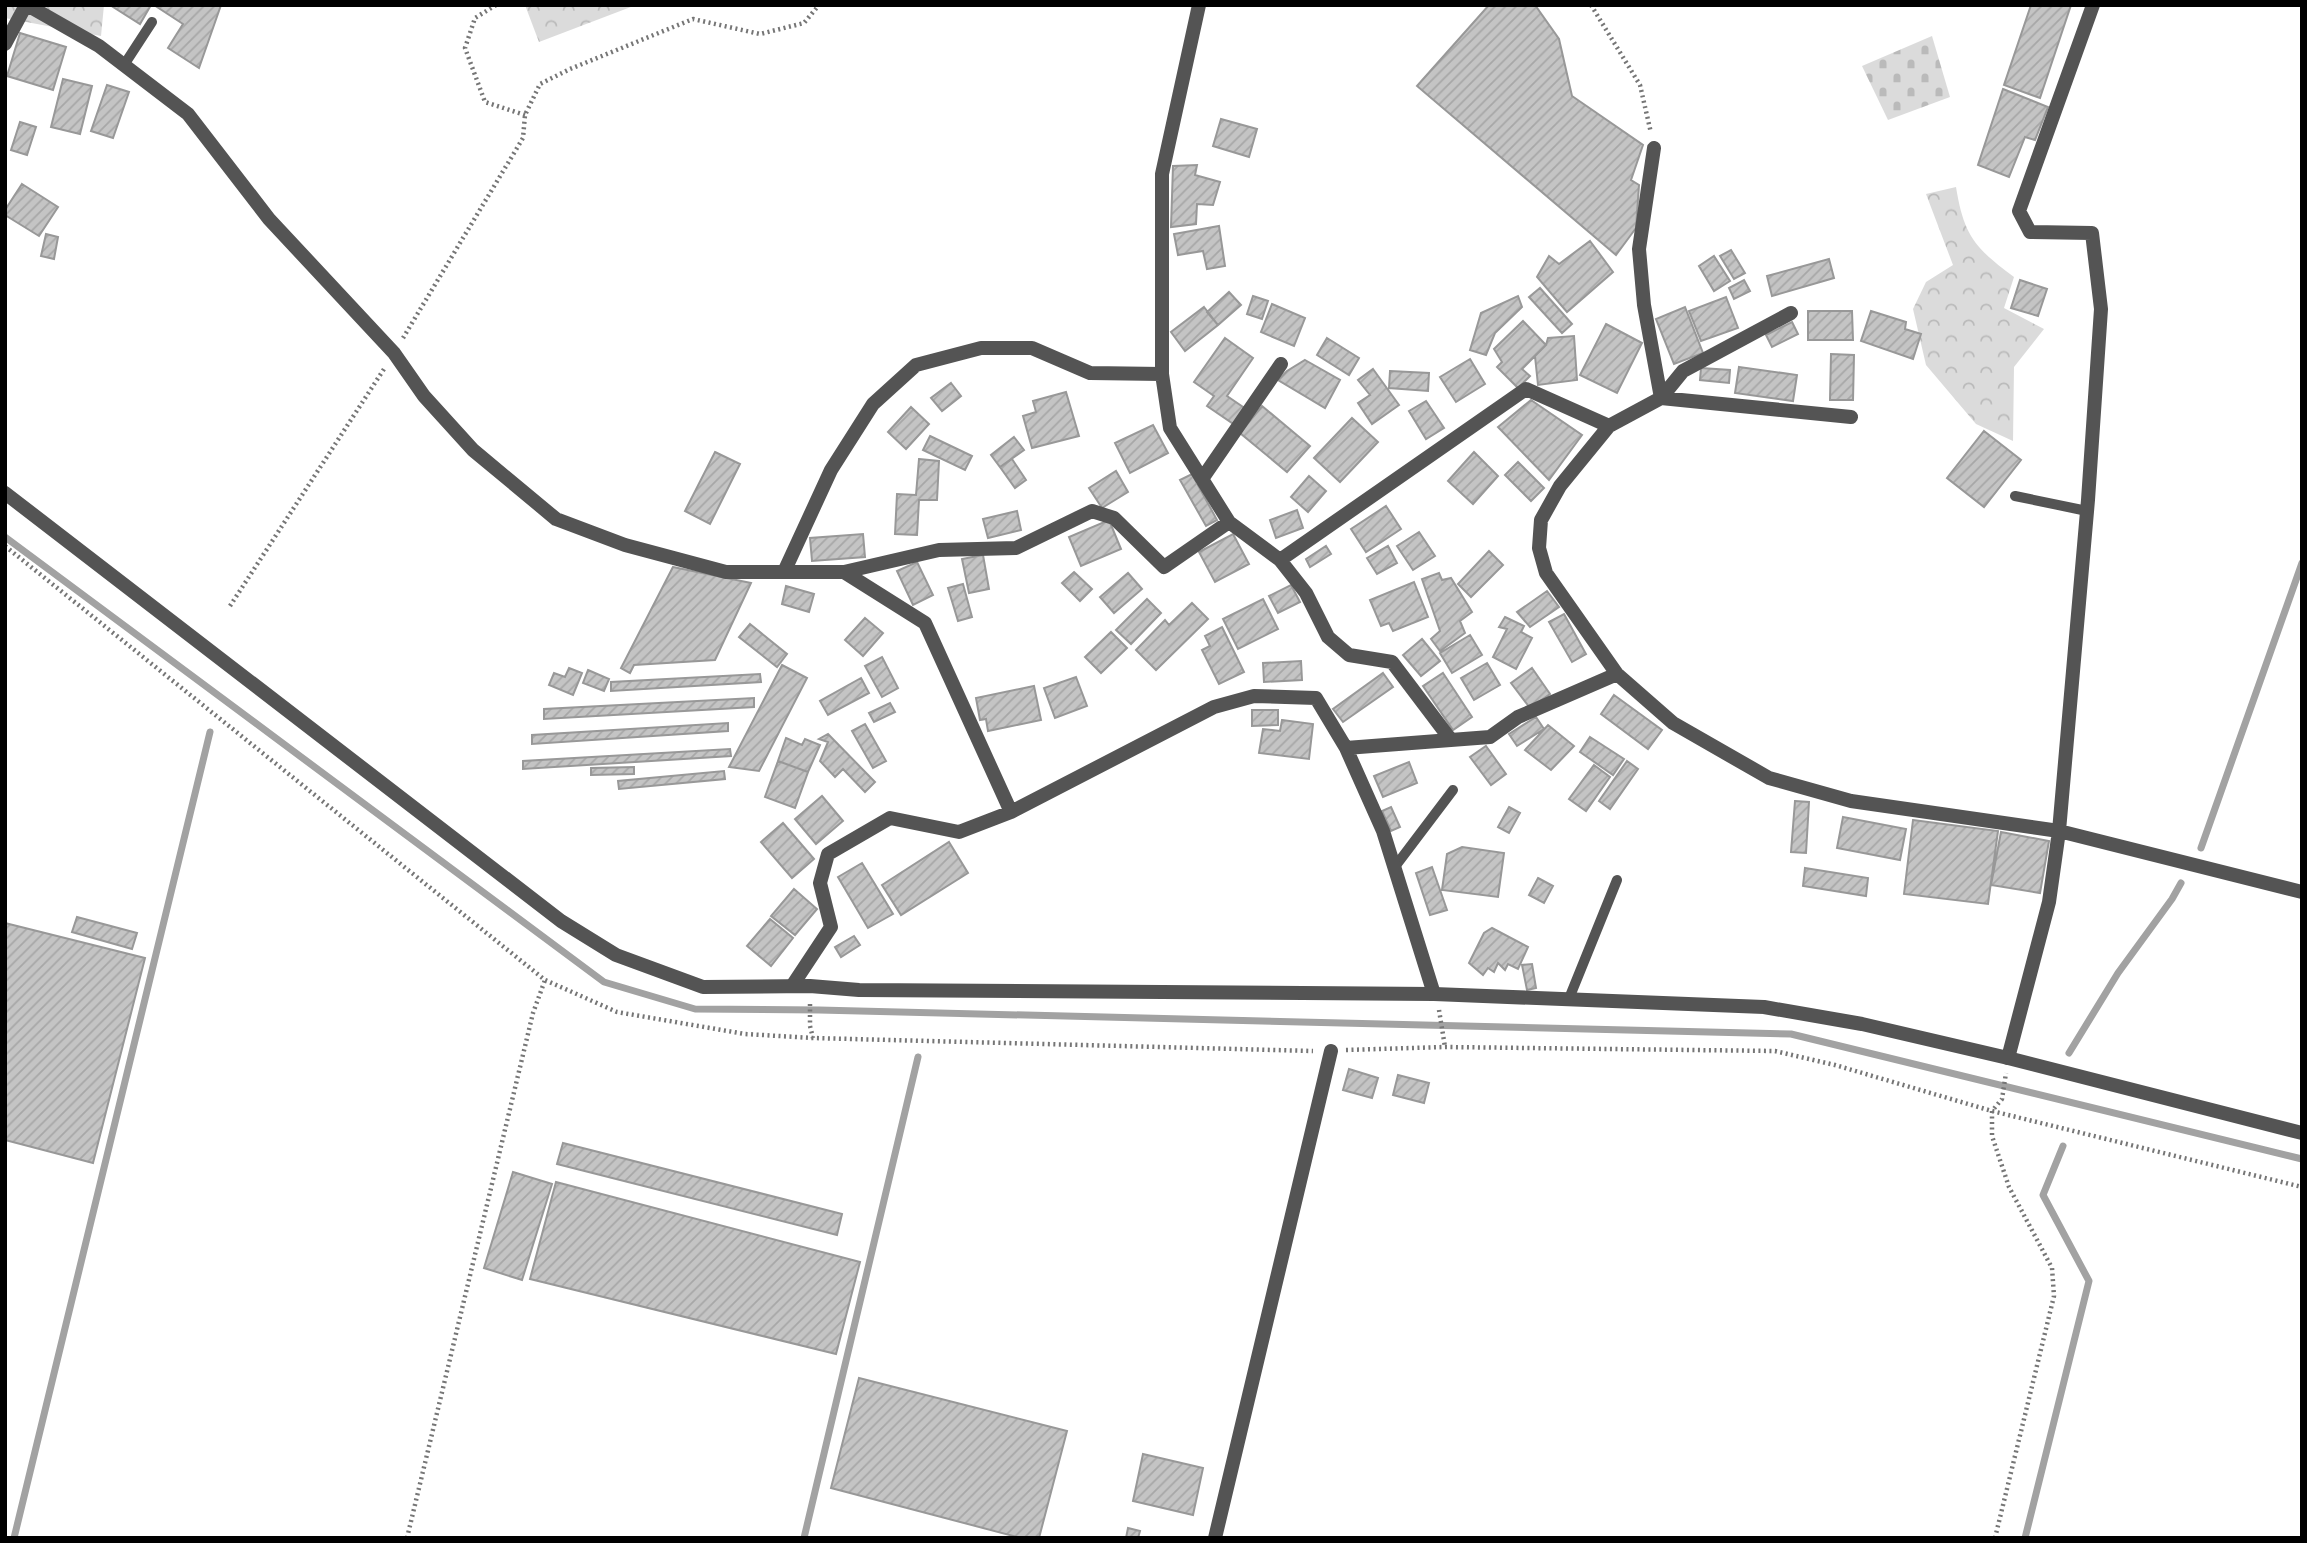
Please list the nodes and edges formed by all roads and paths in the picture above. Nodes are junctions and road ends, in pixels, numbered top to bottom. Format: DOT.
graph roads {
  1 [pos="27,5"];
  2 [pos="496,5"];
  3 [pos="820,5"];
  4 [pos="1199,5"];
  5 [pos="1591,5"];
  6 [pos="2093,5"];
  7 [pos="152,22"];
  8 [pos="5,44"];
  9 [pos="124,65"];
  10 [pos="525,114"];
  11 [pos="1654,148"];
  12 [pos="1791,313"];
  13 [pos="394,353"];
  14 [pos="1281,364"];
  15 [pos="1162,374"];
  16 [pos="1661,398"];
  17 [pos="1851,417"];
  18 [pos="1609,426"];
  19 [pos="1202,479"];
  20 [pos="5,493"];
  21 [pos="2015,496"];
  22 [pos="2087,511"];
  23 [pos="1229,522"];
  24 [pos="1280,560"];
  25 [pos="784,572"];
  26 [pos="844,572"];
  27 [pos="230,606"];
  28 [pos="1617,674"];
  29 [pos="1451,740"];
  30 [pos="1346,748"];
  31 [pos="1453,790"];
  32 [pos="1012,811"];
  33 [pos="2059,831"];
  34 [pos="1394,868"];
  35 [pos="1617,880"];
  36 [pos="2302,892"];
  37 [pos="545,980"];
  38 [pos="792,986"];
  39 [pos="1434,994"];
  40 [pos="810,996"];
  41 [pos="1568,1000"];
  42 [pos="1439,1011"];
  43 [pos="813,1038"];
  44 [pos="1445,1044"];
  45 [pos="1331,1051"];
  46 [pos="2008,1062"];
  47 [pos="2302,1133"];
  48 [pos="407,1538"];
  49 [pos="1215,1538"];
  50 [pos="1995,1538"];
  1 -- 8 [label="street"];
  1 -- 9 [label="street"];
  2 -- 10 [label="path"];
  3 -- 10 [label="path"];
  4 -- 15 [label="street"];
  5 -- 11 [label="path"];
  6 -- 22 [label="street"];
  7 -- 9 [label="lane"];
  9 -- 13 [label="street"];
  10 -- 13 [label="path"];
  11 -- 16 [label="street"];
  12 -- 16 [label="street"];
  13 -- 25 [label="street"];
  13 -- 27 [label="path"];
  14 -- 19 [label="street"];
  15 -- 19 [label="street"];
  15 -- 25 [label="street"];
  16 -- 17 [label="street"];
  16 -- 18 [label="street"];
  18 -- 24 [label="street"];
  18 -- 28 [label="street"];
  19 -- 23 [label="street"];
  20 -- 38 [label="street"];
  21 -- 22 [label="lane"];
  22 -- 33 [label="street"];
  23 -- 24 [label="street"];
  23 -- 26 [label="street"];
  24 -- 29 [label="street"];
  25 -- 26 [label="street"];
  26 -- 32 [label="street"];
  28 -- 29 [label="street"];
  28 -- 33 [label="street"];
  29 -- 30 [label="street"];
  30 -- 32 [label="street"];
  30 -- 34 [label="street"];
  31 -- 34 [label="lane"];
  32 -- 38 [label="street"];
  33 -- 36 [label="street"];
  33 -- 46 [label="street"];
  34 -- 39 [label="street"];
  35 -- 41 [label="lane"];
  37 -- 48 [label="path"];
  38 -- 39 [label="street"];
  39 -- 41 [label="street"];
  40 -- 43 [label="path"];
  41 -- 46 [label="street"];
  42 -- 44 [label="path"];
  45 -- 49 [label="street"];
  46 -- 47 [label="street"];
  46 -- 50 [label="path"];
}
